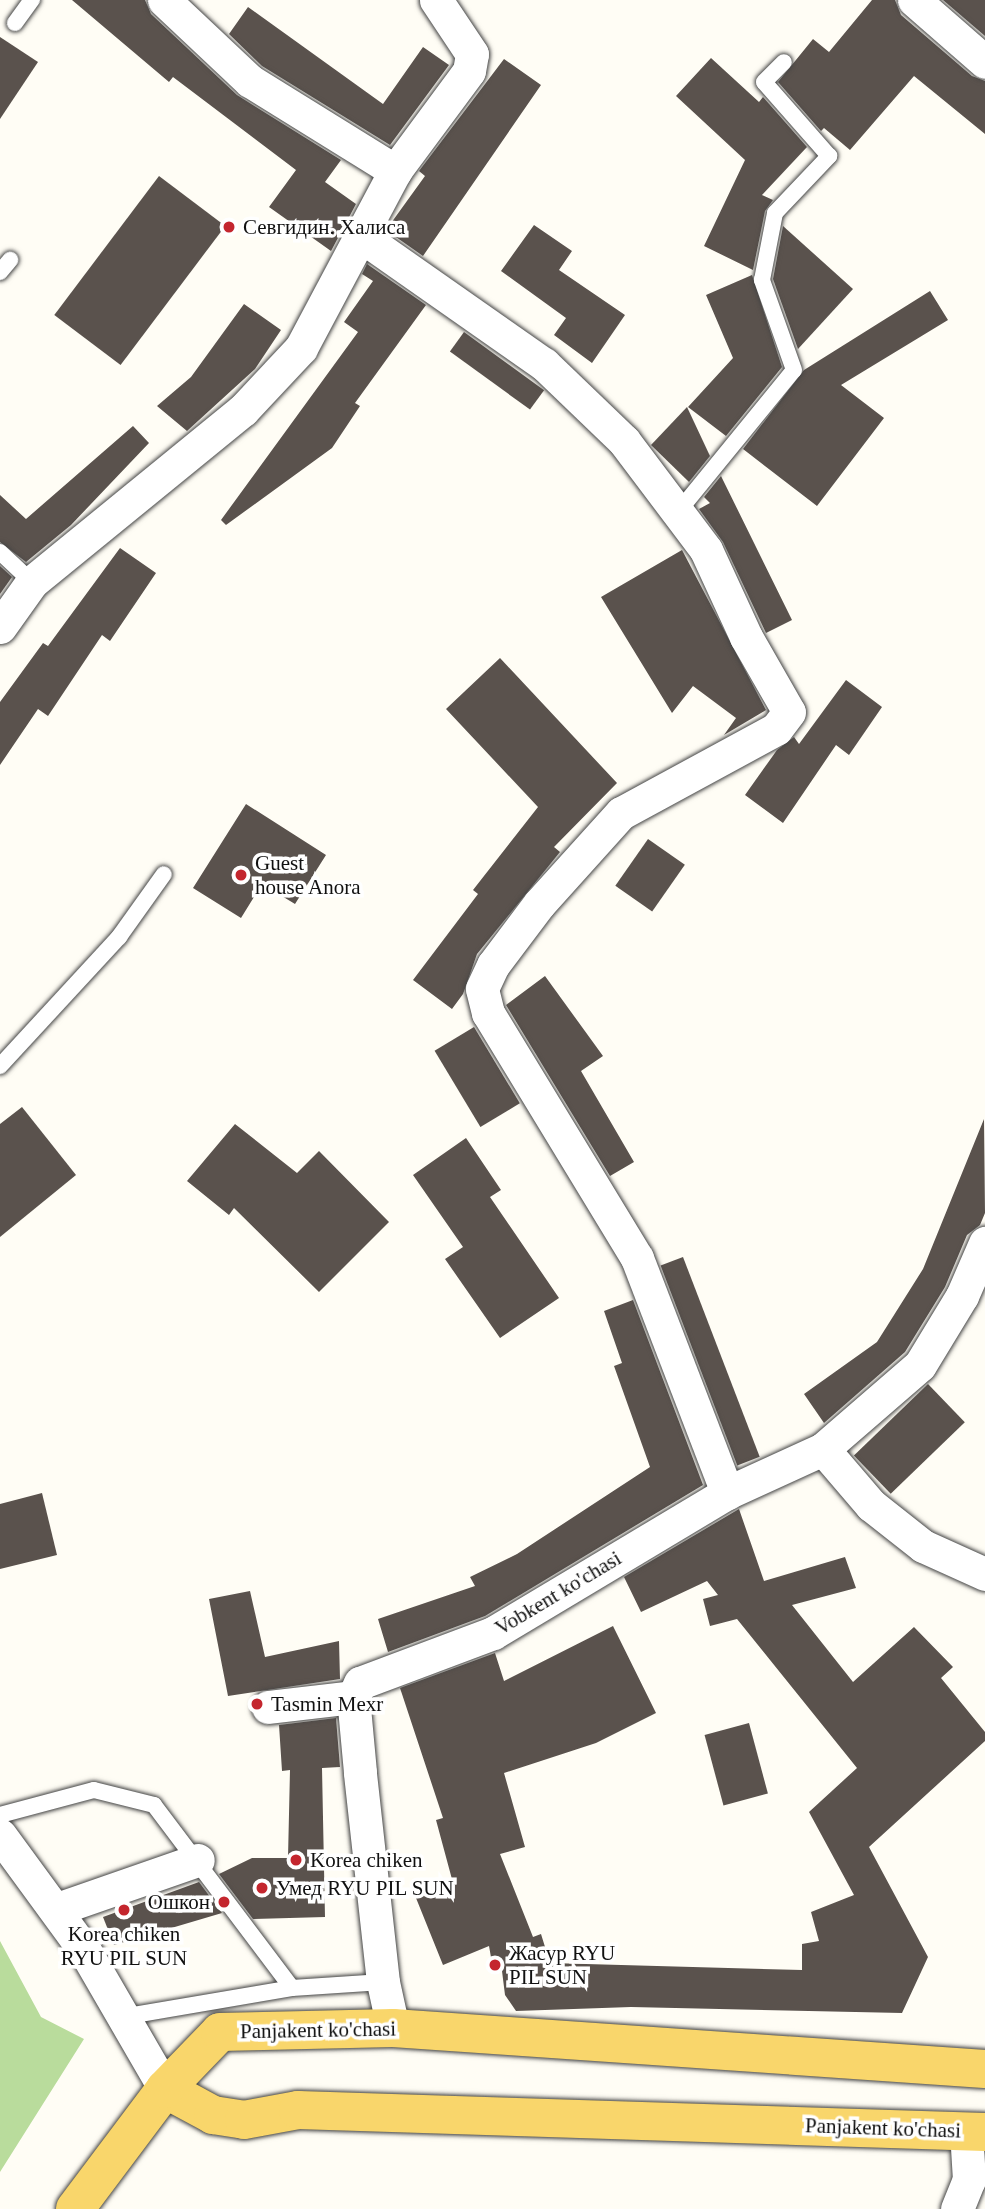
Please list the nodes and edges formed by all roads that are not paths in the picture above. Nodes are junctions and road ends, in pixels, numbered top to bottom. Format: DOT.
graph roads {
  1 [pos="32,0"];
  2 [pos="164,0"];
  3 [pos="436,0"];
  4 [pos="914,0"];
  5 [pos="15,23"];
  6 [pos="784,62"];
  7 [pos="985,62"];
  8 [pos="395,171"];
  9 [pos="358,234"];
  10 [pos="678,512"];
  11 [pos="0,552"];
  12 [pos="32,582"];
  13 [pos="0,627"];
  14 [pos="164,874"];
  15 [pos="0,1066"];
  16 [pos="985,1243"];
  17 [pos="823,1448"];
  18 [pos="727,1493"];
  19 [pos="985,1574"];
  20 [pos="353,1697"];
  21 [pos="268,1707"];
  22 [pos="0,1815"];
  23 [pos="0,1835"];
  24 [pos="198,1860"];
  25 [pos="57,1909"];
  26 [pos="383,1982"];
  27 [pos="292,1988"];
  28 [pos="122,2017"];
  29 [pos="393,2028"];
  30 [pos="985,2069"];
  31 [pos="165,2089"];
  32 [pos="976,2132"];
  33 [pos="75,2209"];
  34 [pos="957,2209"];
  1 -- 5 [label="lane"];
  2 -- 8 [label="street"];
  3 -- 8 [label="street"];
  4 -- 7 [label="street"];
  6 -- 10 [label="lane"];
  8 -- 9 [label="street"];
  9 -- 10 [label="street"];
  9 -- 12 [label="street"];
  10 -- 18 [label="street"];
  11 -- 12 [label="lane"];
  12 -- 13 [label="street"];
  14 -- 15 [label="lane"];
  16 -- 17 [label="street, Vobkent ko'chasi"];
  17 -- 18 [label="street, Vobkent ko'chasi"];
  17 -- 19 [label="street"];
  18 -- 20 [label="street, Vobkent ko'chasi"];
  20 -- 21 [label="street"];
  20 -- 26 [label="street"];
  22 -- 24 [label="lane"];
  23 -- 25 [label="street"];
  24 -- 25 [label="street"];
  24 -- 27 [label="lane"];
  25 -- 28 [label="street"];
  26 -- 27 [label="lane"];
  26 -- 29 [label="street"];
  27 -- 28 [label="lane"];
  28 -- 31 [label="street"];
  29 -- 30 [label="main road, Panjakent ko'chasi"];
  29 -- 31 [label="main road, Panjakent ko'chasi"];
  31 -- 32 [label="main road, Panjakent ko'chasi"];
  31 -- 33 [label="main road"];
  32 -- 34 [label="street"];
}
